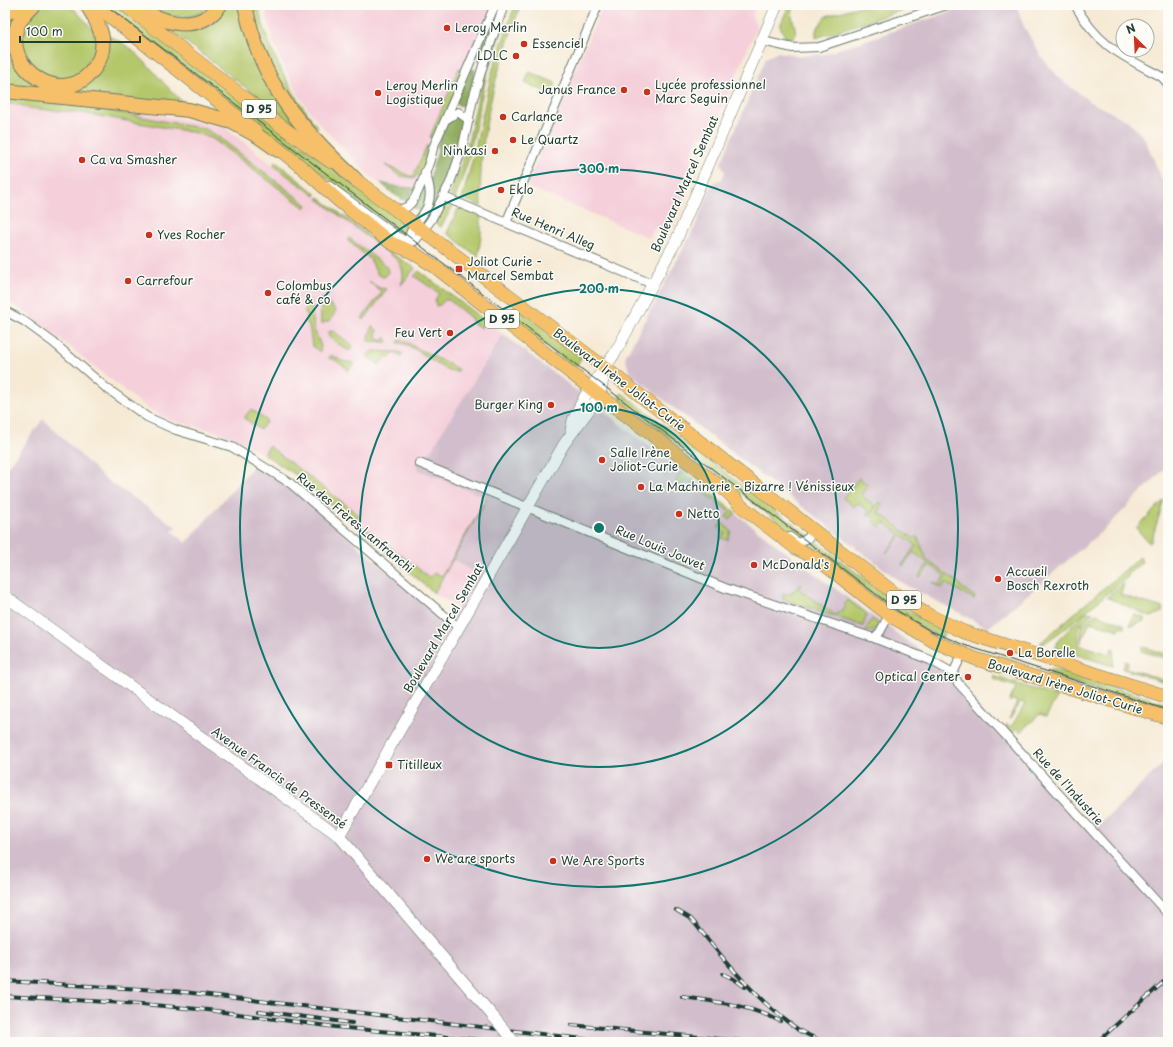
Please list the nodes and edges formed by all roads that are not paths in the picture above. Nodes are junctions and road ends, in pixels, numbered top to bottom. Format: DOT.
graph roads {
  1 [pos="20,5"];
  2 [pos="34,5"];
  3 [pos="87,5"];
  4 [pos="95,5"];
  5 [pos="125,5"];
  6 [pos="132,5"];
  7 [pos="220,5"];
  8 [pos="245,5"];
  9 [pos="495,5"];
  10 [pos="504,5"];
  11 [pos="598,5"];
  12 [pos="777,5"];
  13 [pos="947,5"];
  14 [pos="1075,5"];
  15 [pos="5,14"];
  16 [pos="762,41"];
  17 [pos="473,57"];
  18 [pos="1168,84"];
  19 [pos="5,91"];
  20 [pos="473,99"];
  21 [pos="446,120"];
  22 [pos="469,120"];
  23 [pos="278,150"];
  24 [pos="426,172"];
  25 [pos="356,180"];
  26 [pos="444,197"];
  27 [pos="395,209"];
  28 [pos="506,223"];
  29 [pos="419,228"];
  30 [pos="410,247"];
  31 [pos="652,284"];
  32 [pos="5,311"];
  33 [pos="605,368"];
  34 [pos="595,392"];
  35 [pos="419,463"];
  36 [pos="729,493"];
  37 [pos="528,507"];
  38 [pos="814,530"];
  39 [pos="5,596"];
  40 [pos="889,615"];
  41 [pos="459,628"];
  42 [pos="964,632"];
  43 [pos="874,638"];
  44 [pos="962,655"];
  45 [pos="930,660"];
  46 [pos="953,673"];
  47 [pos="1168,696"];
  48 [pos="1168,718"];
  49 [pos="339,836"];
  50 [pos="1168,914"];
  51 [pos="514,1042"];
  1 -- 15 [label="highway"];
  2 -- 3 [label="highway"];
  4 -- 23 [label="main road, Boulevard Irène Joliot-Curie / D 95"];
  5 -- 25 [label="main road, Boulevard Irène Joliot-Curie / D 95"];
  6 -- 7 [label="highway"];
  8 -- 25 [label="highway"];
  9 -- 17 [label="street"];
  10 -- 20 [label="street"];
  11 -- 28 [label="street"];
  12 -- 16 [label="street, Boulevard Marcel Sembat"];
  13 -- 16 [label="street"];
  14 -- 18 [label="street"];
  16 -- 31 [label="street, Boulevard Marcel Sembat"];
  17 -- 20 [label="street"];
  17 -- 21 [label="street"];
  19 -- 23 [label="highway"];
  20 -- 22 [label="street"];
  21 -- 22 [label="street"];
  21 -- 24 [label="street"];
  22 -- 26 [label="street"];
  23 -- 30 [label="main road, Boulevard Irène Joliot-Curie / D 95"];
  24 -- 27 [label="street"];
  24 -- 29 [label="street"];
  25 -- 27 [label="main road, Boulevard Irène Joliot-Curie / D 95"];
  26 -- 28 [label="street, Rue Henri Alleg"];
  26 -- 29 [label="street"];
  27 -- 29 [label="main road, Boulevard Irène Joliot-Curie / D 95"];
  28 -- 31 [label="street, Rue Henri Alleg"];
  29 -- 30 [label="street"];
  29 -- 33 [label="main road, Boulevard Irène Joliot-Curie / D 95"];
  30 -- 34 [label="main road, Boulevard Irène Joliot-Curie / D 95"];
  31 -- 33 [label="street, Boulevard Marcel Sembat"];
  32 -- 41 [label="street, Rue des Frères Lanfranchi"];
  33 -- 34 [label="street, Boulevard Marcel Sembat"];
  33 -- 38 [label="main road, Boulevard Irène Joliot-Curie / D 95"];
  34 -- 36 [label="main road, Boulevard Irène Joliot-Curie / D 95"];
  34 -- 37 [label="street, Boulevard Marcel Sembat"];
  35 -- 37 [label="street, Rue Louis Jouvet"];
  36 -- 38 [label="street, Boulevard Irène Joliot-Curie"];
  36 -- 40 [label="main road, Boulevard Irène Joliot-Curie / D 95"];
  37 -- 41 [label="street, Boulevard Marcel Sembat"];
  37 -- 43 [label="street, Rue Louis Jouvet"];
  38 -- 42 [label="main road, Boulevard Irène Joliot-Curie / D 95"];
  39 -- 49 [label="street, Avenue Francis de Pressensé"];
  40 -- 43 [label="street"];
  40 -- 44 [label="main road, Boulevard Irène Joliot-Curie / D 95"];
  41 -- 49 [label="street, Boulevard Marcel Sembat"];
  42 -- 44 [label="main road"];
  42 -- 47 [label="main road, Boulevard Irène Joliot-Curie / D 95"];
  43 -- 45 [label="street, Rue Louis Jouvet"];
  44 -- 46 [label="street"];
  44 -- 48 [label="main road, Boulevard Irène Joliot-Curie / D 95"];
  45 -- 46 [label="street, Rue de l'Industrie"];
  46 -- 50 [label="street, Rue de l'Industrie"];
  49 -- 51 [label="street, Avenue Francis de Pressensé, bridge"];
}
